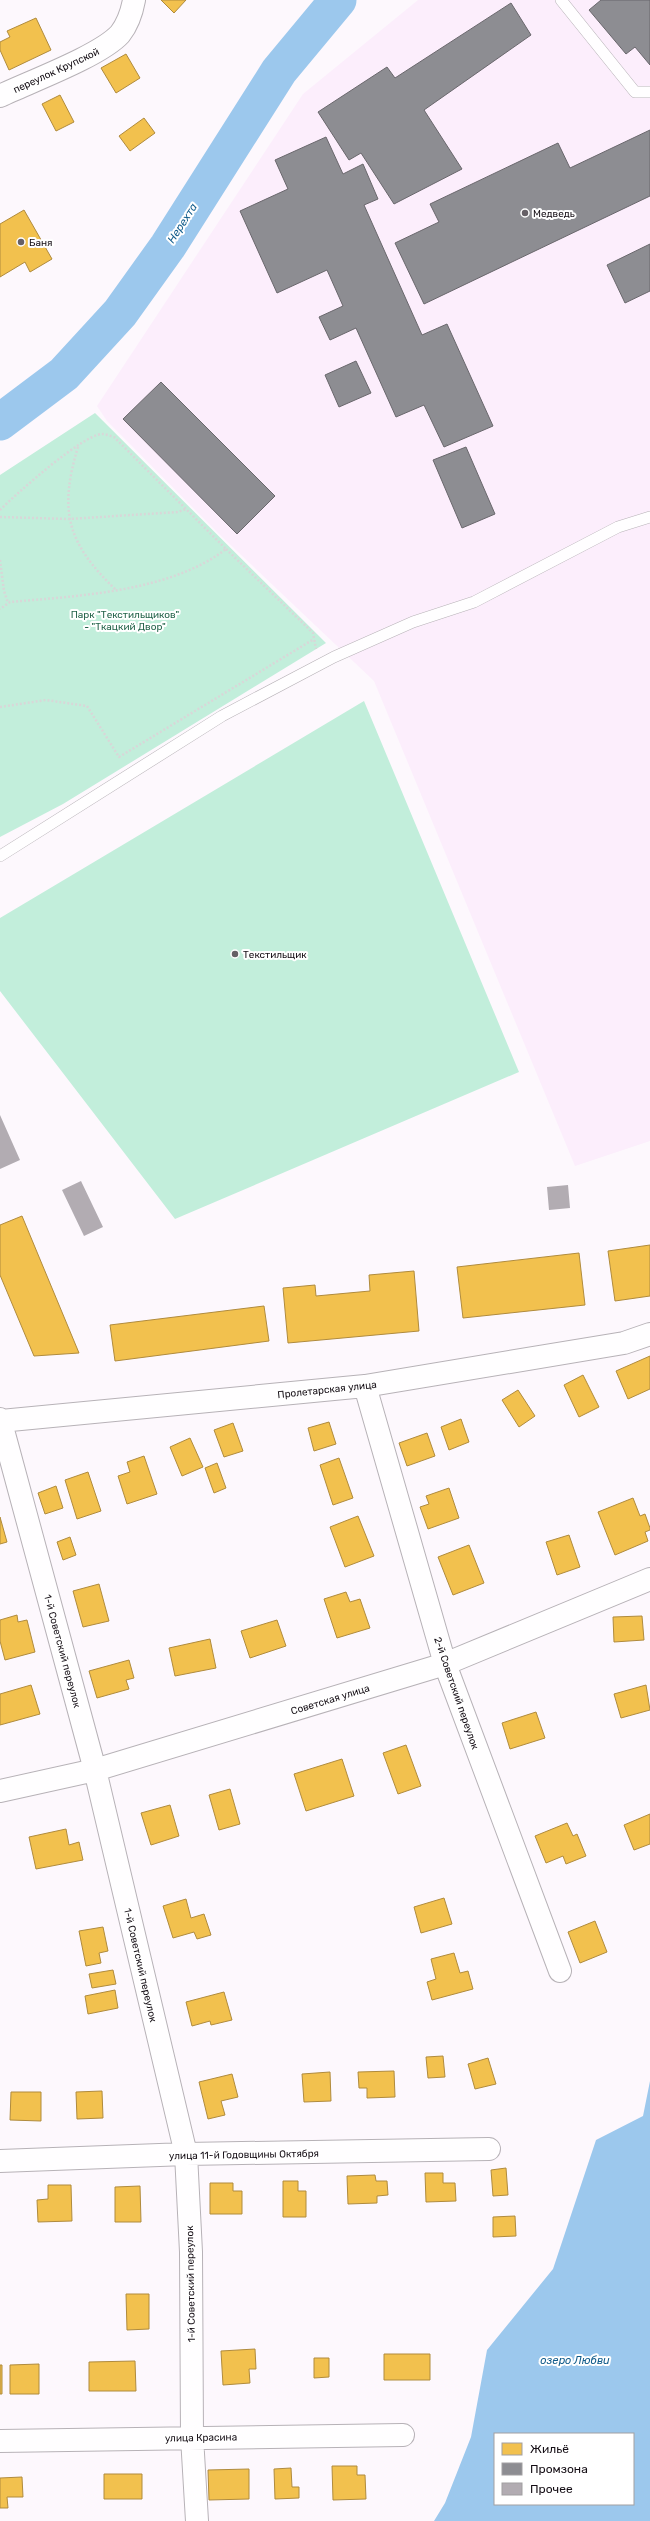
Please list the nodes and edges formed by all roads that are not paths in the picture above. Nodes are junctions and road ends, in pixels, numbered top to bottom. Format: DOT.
graph roads {
  1 [pos="561,0"];
  2 [pos="134,1"];
  3 [pos="650,92"];
  4 [pos="0,96"];
  5 [pos="650,517"];
  6 [pos="0,856"];
  7 [pos="650,1334"];
  8 [pos="365,1386"];
  9 [pos="0,1420"];
  10 [pos="650,1579"];
  11 [pos="444,1664"];
  12 [pos="95,1770"];
  13 [pos="0,1790"];
  14 [pos="560,1971"];
  15 [pos="489,2149"];
  16 [pos="186,2154"];
  17 [pos="0,2161"];
  18 [pos="403,2435"];
  19 [pos="192,2437"];
  20 [pos="0,2441"];
  21 [pos="197,2521"];
  1 -- 3 [label="lane"];
  2 -- 4 [label="street, переулок Крупской"];
  5 -- 6 [label="lane"];
  7 -- 8 [label="street, Пролетарская улица"];
  8 -- 9 [label="street, Пролетарская улица"];
  8 -- 11 [label="street, 2-й Советский переулок"];
  9 -- 12 [label="street, 1-й Советский переулок"];
  10 -- 11 [label="street, Советская улица"];
  11 -- 12 [label="street, Советская улица"];
  11 -- 14 [label="street, 2-й Советский переулок"];
  12 -- 13 [label="street, Советская улица"];
  12 -- 16 [label="street, 1-й Советский переулок"];
  15 -- 16 [label="street, улица 11-й Годовщины Октября"];
  16 -- 17 [label="street, улица 11-й Годовщины Октября"];
  16 -- 19 [label="street, 1-й Советский переулок"];
  18 -- 19 [label="street, улица Красина"];
  19 -- 20 [label="street, улица Красина"];
  19 -- 21 [label="street, 1-й Советский переулок"];
}
